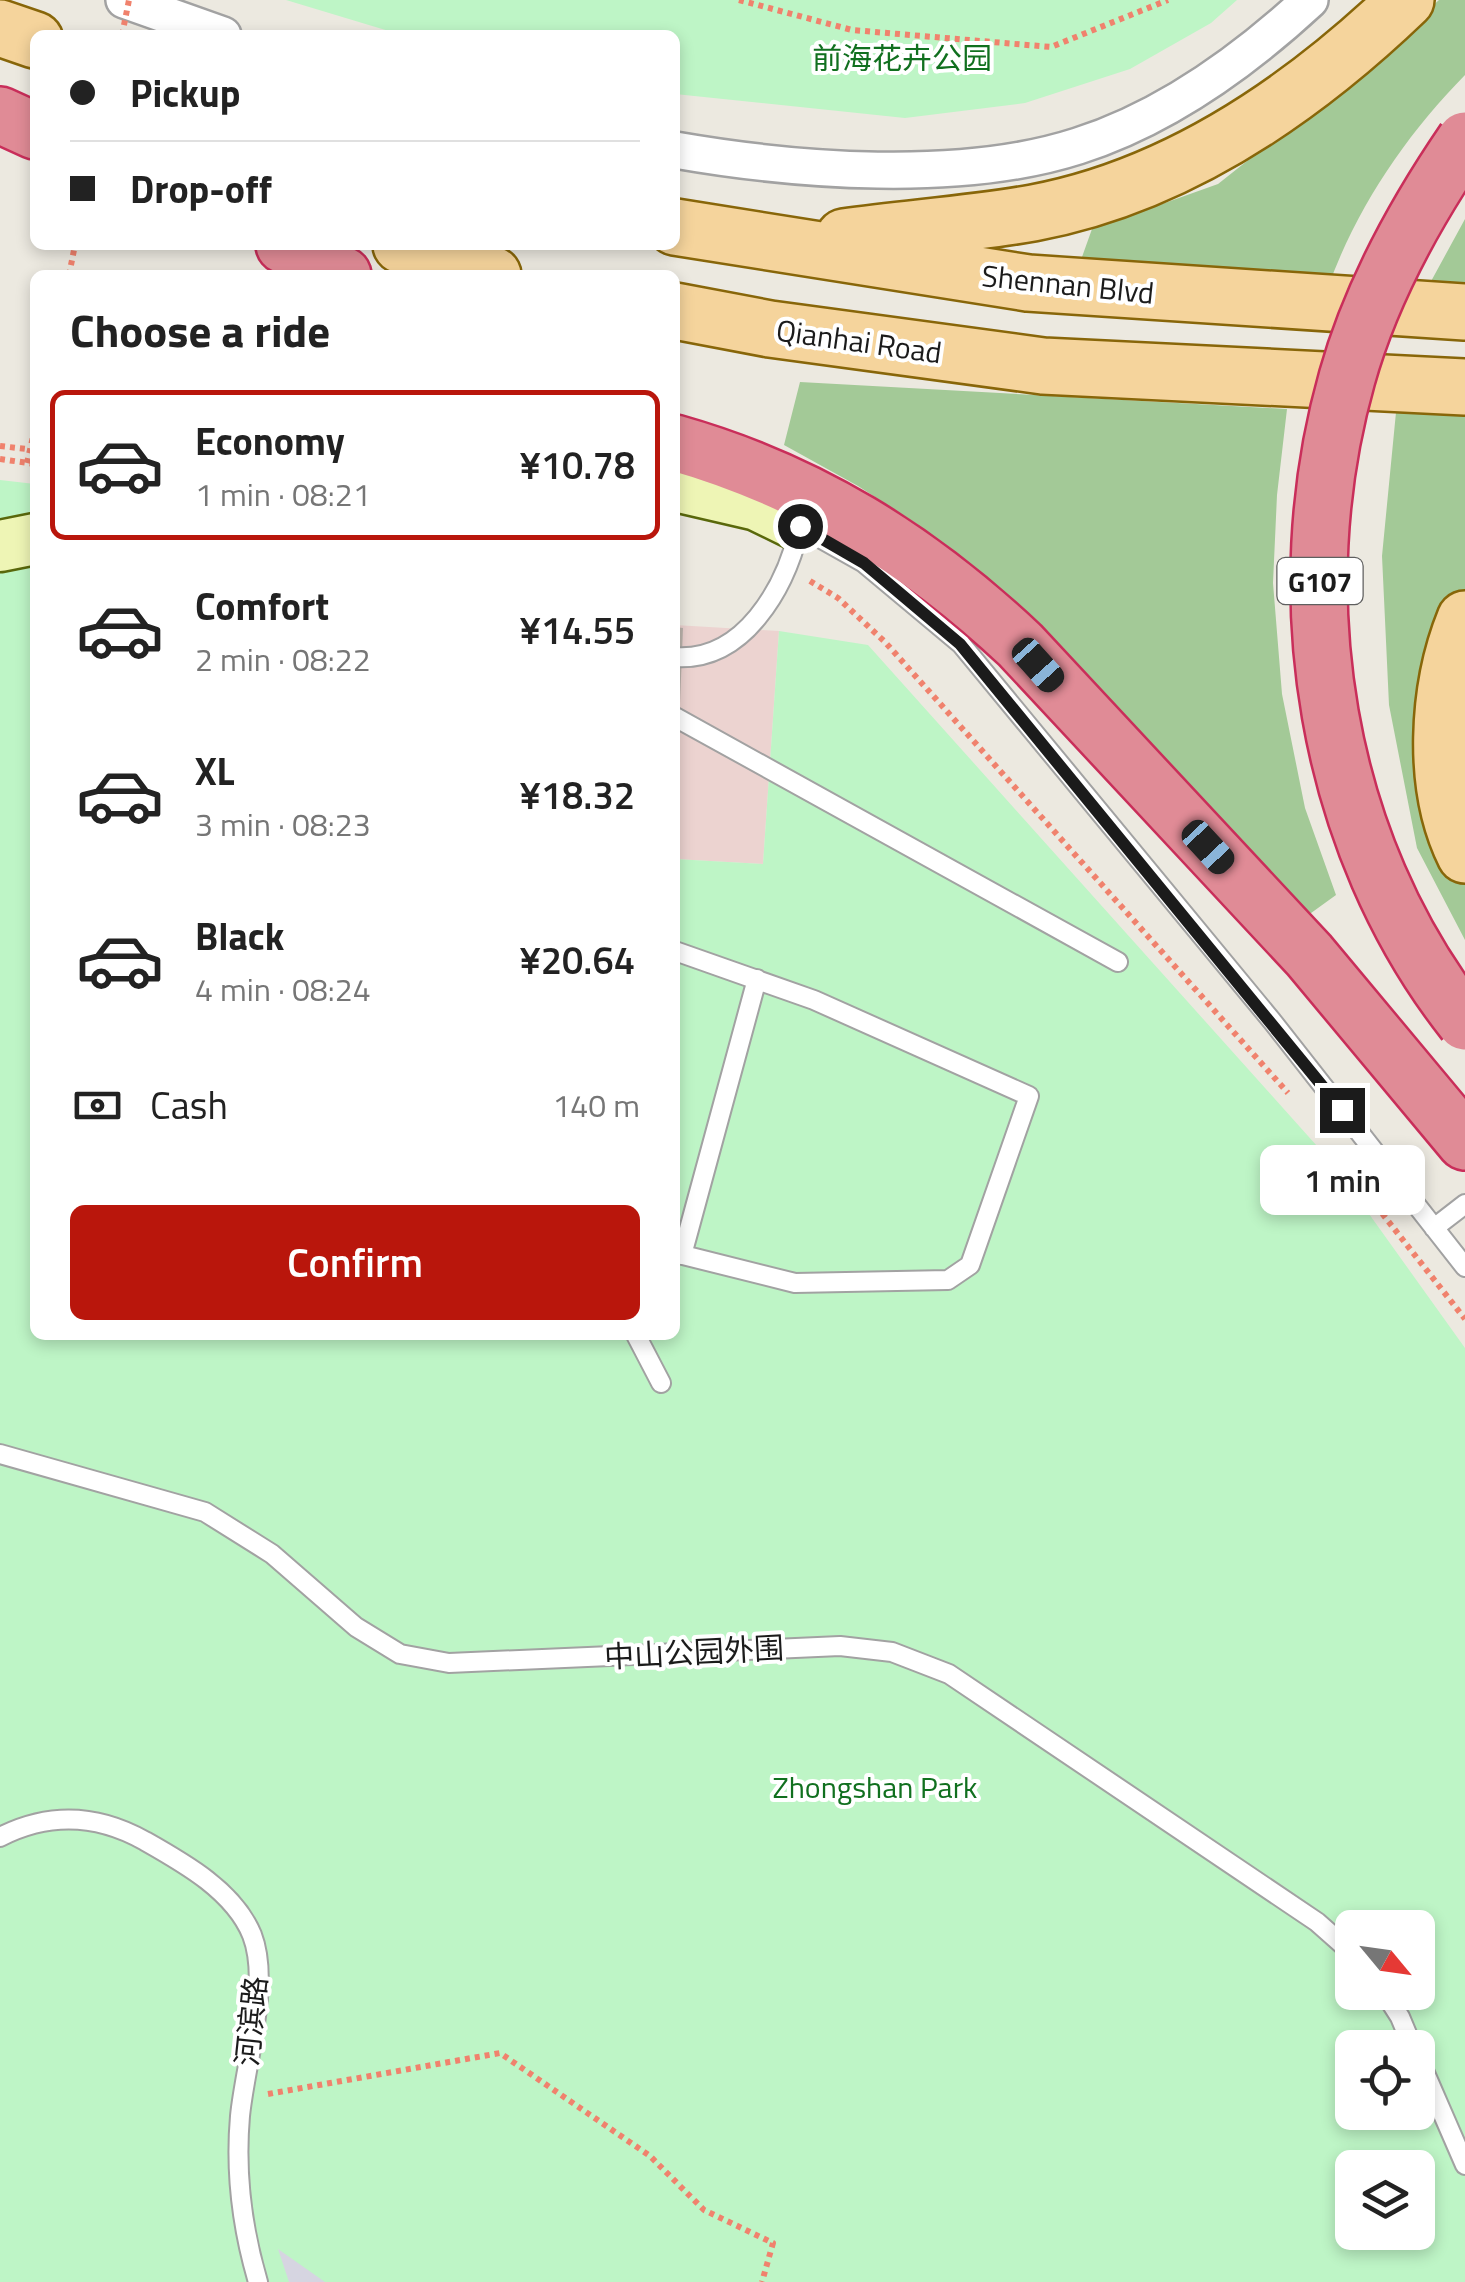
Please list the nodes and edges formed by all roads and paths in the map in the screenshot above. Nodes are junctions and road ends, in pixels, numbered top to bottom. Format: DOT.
graph roads {
  1 [pos="126,0"];
  2 [pos="739,0"];
  3 [pos="1168,0"];
  4 [pos="1310,0"];
  5 [pos="1406,0"];
  6 [pos="0,28"];
  7 [pos="123,30"];
  8 [pos="209,30"];
  9 [pos="30,38"];
  10 [pos="0,114"];
  11 [pos="30,126"];
  12 [pos="1465,140"];
  13 [pos="680,151"];
  14 [pos="680,227"];
  15 [pos="751,241"];
  16 [pos="294,250"];
  17 [pos="416,250"];
  18 [pos="333,270"];
  19 [pos="478,270"];
  20 [pos="680,312"];
  21 [pos="1465,312"];
  22 [pos="1465,387"];
  23 [pos="680,445"];
  24 [pos="0,446"];
  25 [pos="30,449"];
  26 [pos="0,459"];
  27 [pos="30,463"];
  28 [pos="680,487"];
  29 [pos="799,529"];
  30 [pos="30,541"];
  31 [pos="0,546"];
  32 [pos="1465,619"];
  33 [pos="680,657"];
  34 [pos="680,720"];
  35 [pos="1465,855"];
  36 [pos="680,953"];
  37 [pos="1118,962"];
  38 [pos="757,979"];
  39 [pos="1465,1022"];
  40 [pos="1291,1096"];
  41 [pos="1465,1142"];
  42 [pos="1362,1187"];
  43 [pos="1465,1204"];
  44 [pos="1434,1228"];
  45 [pos="680,1247"];
  46 [pos="680,1255"];
  47 [pos="1465,1267"];
  48 [pos="1465,1319"];
  49 [pos="639,1340"];
  50 [pos="661,1383"];
  51 [pos="0,1454"];
  52 [pos="0,1837"];
  53 [pos="1335,1938"];
  54 [pos="1435,2096"];
  55 [pos="242,2098"];
  56 [pos="1465,2166"];
  57 [pos="258,2282"];
  58 [pos="762,2282"];
  1 -- 7 [label="path, bridge"];
  1 -- 8 [label="street"];
  2 -- 3 [label="path"];
  4 -- 13 [label="street"];
  5 -- 15 [label="main road"];
  6 -- 9 [label="main road"];
  10 -- 11 [label="highway"];
  12 -- 39 [label="highway, G107, bridge"];
  14 -- 15 [label="main road, Shennan Blvd"];
  15 -- 21 [label="main road, Shennan Blvd"];
  16 -- 18 [label="highway"];
  17 -- 19 [label="main road"];
  20 -- 22 [label="main road, Qianhai Road"];
  23 -- 29 [label="highway"];
  24 -- 25 [label="path"];
  26 -- 27 [label="path"];
  28 -- 29 [label="street"];
  29 -- 33 [label="lane"];
  29 -- 40 [label="path"];
  29 -- 41 [label="highway"];
  29 -- 44 [label="lane"];
  30 -- 31 [label="street"];
  32 -- 35 [label="main road"];
  34 -- 37 [label="lane"];
  36 -- 38 [label="lane"];
  38 -- 45 [label="lane"];
  38 -- 46 [label="lane"];
  42 -- 48 [label="path"];
  43 -- 44 [label="lane"];
  44 -- 47 [label="lane"];
  49 -- 50 [label="lane"];
  51 -- 53 [label="lane, 中山公园外围"];
  52 -- 55 [label="lane, 河滨路"];
  54 -- 56 [label="lane"];
  55 -- 57 [label="lane, 河滨路"];
  55 -- 58 [label="path"];
}
